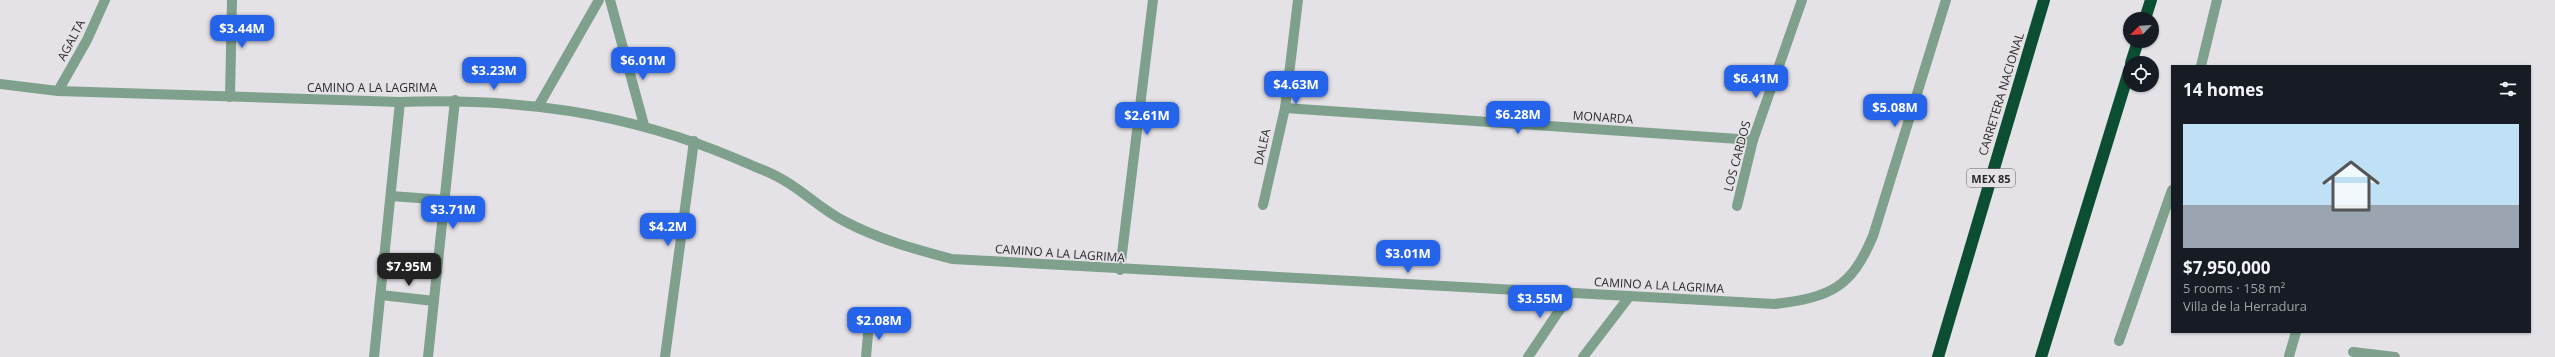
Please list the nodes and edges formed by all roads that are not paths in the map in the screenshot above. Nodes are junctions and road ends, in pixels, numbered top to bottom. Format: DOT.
graph roads {
  1 [pos="105,0"];
  2 [pos="232,0"];
  3 [pos="599,0"];
  4 [pos="610,0"];
  5 [pos="1153,0"];
  6 [pos="1298,0"];
  7 [pos="1802,0"];
  8 [pos="1946,0"];
  9 [pos="2044,0"];
  10 [pos="2151,0"];
  11 [pos="2217,0"];
  12 [pos="2147,12"];
  13 [pos="2202,65"];
  14 [pos="0,84"];
  15 [pos="58,91"];
  16 [pos="2123,91"];
  17 [pos="230,97"];
  18 [pos="455,100"];
  19 [pos="400,102"];
  20 [pos="539,105"];
  21 [pos="1285,108"];
  22 [pos="644,125"];
  23 [pos="1753,140"];
  24 [pos="694,141"];
  25 [pos="2171,194"];
  26 [pos="392,196"];
  27 [pos="445,200"];
  28 [pos="1263,205"];
  29 [pos="1737,206"];
  30 [pos="1120,270"];
  31 [pos="1571,293"];
  32 [pos="381,295"];
  33 [pos="1629,297"];
  34 [pos="434,301"];
  35 [pos="870,323"];
  36 [pos="2296,333"];
  37 [pos="2119,341"];
  38 [pos="2353,352"];
  39 [pos="2289,356"];
  40 [pos="374,357"];
  41 [pos="428,357"];
  42 [pos="665,357"];
  43 [pos="866,357"];
  44 [pos="1528,357"];
  45 [pos="1583,357"];
  46 [pos="1938,357"];
  47 [pos="2041,357"];
  48 [pos="2395,357"];
  1 -- 15 [label="street, AGALTA"];
  2 -- 17 [label="street"];
  3 -- 20 [label="street"];
  4 -- 22 [label="street"];
  5 -- 30 [label="street"];
  6 -- 21 [label="street, DALEA"];
  7 -- 23 [label="street, LOS CARDOS"];
  8 -- 33 [label="street, CAMINO A LA LAGRIMA"];
  9 -- 46 [label="highway, CARRETERA NACIONAL / MEX 85"];
  10 -- 12 [label="highway"];
  11 -- 13 [label="street"];
  14 -- 15 [label="street, CAMINO A LA LAGRIMA"];
  15 -- 17 [label="street, CAMINO A LA LAGRIMA"];
  16 -- 47 [label="highway"];
  17 -- 19 [label="street, CAMINO A LA LAGRIMA"];
  18 -- 19 [label="street, CAMINO A LA LAGRIMA"];
  18 -- 20 [label="street, CAMINO A LA LAGRIMA"];
  18 -- 27 [label="street"];
  19 -- 26 [label="street"];
  20 -- 22 [label="street, CAMINO A LA LAGRIMA"];
  21 -- 23 [label="street, MONARDA"];
  21 -- 28 [label="street, DALEA"];
  22 -- 24 [label="street, CAMINO A LA LAGRIMA"];
  23 -- 29 [label="street, LOS CARDOS"];
  24 -- 30 [label="street, CAMINO A LA LAGRIMA"];
  24 -- 42 [label="street"];
  25 -- 37 [label="street"];
  26 -- 27 [label="street"];
  26 -- 32 [label="street"];
  27 -- 34 [label="street"];
  30 -- 31 [label="street, CAMINO A LA LAGRIMA"];
  31 -- 33 [label="street, CAMINO A LA LAGRIMA"];
  31 -- 44 [label="street"];
  32 -- 34 [label="street"];
  32 -- 40 [label="street"];
  33 -- 45 [label="street"];
  34 -- 41 [label="street"];
  35 -- 43 [label="street"];
  36 -- 39 [label="street"];
  38 -- 48 [label="street"];
}
